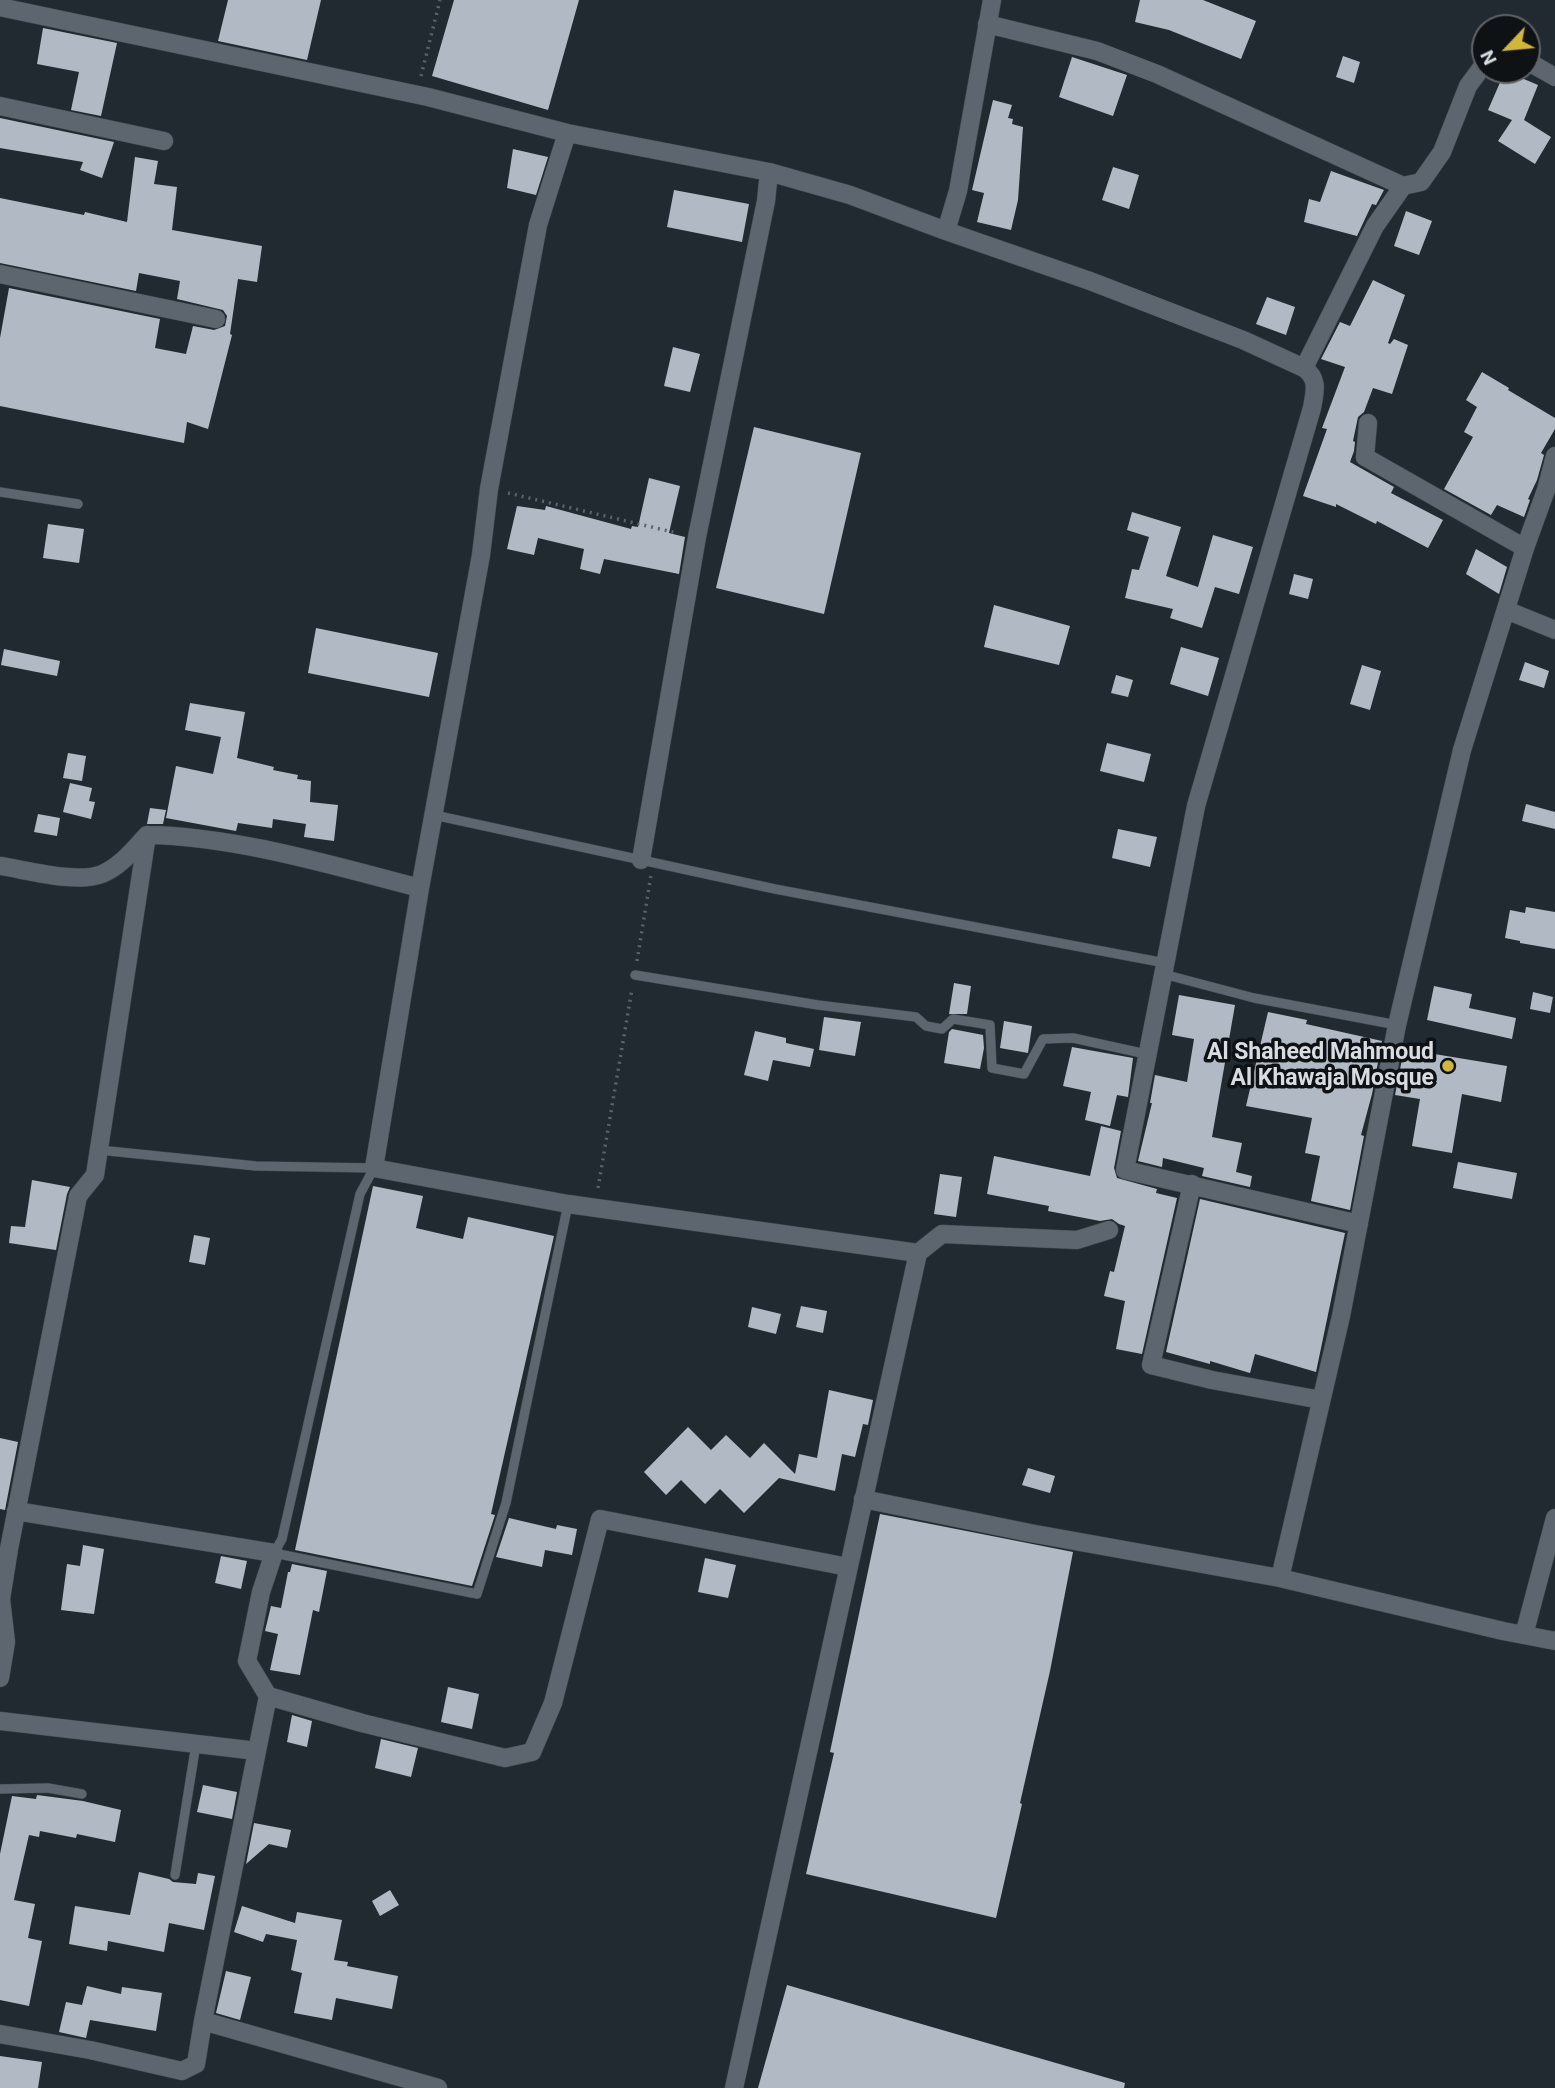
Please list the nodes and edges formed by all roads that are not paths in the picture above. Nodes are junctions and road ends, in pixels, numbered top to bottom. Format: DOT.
graph roads {
  1 [pos="992,0"];
  2 [pos="0,7"];
  3 [pos="987,24"];
  4 [pos="1471,82"];
  5 [pos="0,106"];
  6 [pos="567,133"];
  7 [pos="164,141"];
  8 [pos="769,172"];
  9 [pos="1403,186"];
  10 [pos="946,231"];
  11 [pos="0,274"];
  12 [pos="216,319"];
  13 [pos="1304,368"];
  14 [pos="1368,423"];
  15 [pos="1555,456"];
  16 [pos="0,492"];
  17 [pos="78,504"];
  18 [pos="1525,548"];
  19 [pos="1506,610"];
  20 [pos="1555,630"];
  21 [pos="434,815"];
  22 [pos="147,835"];
  23 [pos="647,862"];
  24 [pos="0,866"];
  25 [pos="420,888"];
  26 [pos="1164,968"];
  27 [pos="635,975"];
  28 [pos="1397,1025"];
  29 [pos="1146,1054"];
  30 [pos="99,1150"];
  31 [pos="374,1168"];
  32 [pos="1192,1184"];
  33 [pos="568,1204"];
  34 [pos="1359,1224"];
  35 [pos="1109,1230"];
  36 [pos="918,1253"];
  37 [pos="1321,1400"];
  38 [pos="863,1499"];
  39 [pos="16,1511"];
  40 [pos="1555,1518"];
  41 [pos="274,1553"];
  42 [pos="848,1567"];
  43 [pos="1279,1578"];
  44 [pos="1524,1635"];
  45 [pos="1555,1641"];
  46 [pos="0,1678"];
  47 [pos="268,1696"];
  48 [pos="0,1721"];
  49 [pos="196,1744"];
  50 [pos="257,1751"];
  51 [pos="0,1789"];
  52 [pos="82,1794"];
  53 [pos="175,1875"];
  54 [pos="203,2021"];
  55 [pos="0,2034"];
  56 [pos="439,2088"];
  57 [pos="734,2088"];
  1 -- 3 [label="street"];
  2 -- 6 [label="street"];
  3 -- 9 [label="street"];
  3 -- 10 [label="street"];
  4 -- 9 [label="street"];
  5 -- 7 [label="street"];
  6 -- 8 [label="street"];
  6 -- 21 [label="street"];
  8 -- 10 [label="street"];
  8 -- 23 [label="street"];
  9 -- 13 [label="street"];
  10 -- 13 [label="street"];
  11 -- 12 [label="street"];
  13 -- 26 [label="street"];
  14 -- 18 [label="street"];
  15 -- 18 [label="street"];
  16 -- 17 [label="lane"];
  18 -- 19 [label="street"];
  19 -- 20 [label="street"];
  19 -- 28 [label="street"];
  21 -- 23 [label="lane"];
  21 -- 25 [label="street"];
  22 -- 24 [label="street"];
  22 -- 25 [label="street"];
  22 -- 30 [label="street"];
  23 -- 26 [label="lane"];
  25 -- 31 [label="street"];
  26 -- 28 [label="lane"];
  26 -- 29 [label="street"];
  27 -- 29 [label="lane"];
  28 -- 34 [label="street"];
  29 -- 32 [label="street"];
  30 -- 31 [label="lane"];
  30 -- 39 [label="street"];
  31 -- 33 [label="street"];
  31 -- 41 [label="lane"];
  32 -- 34 [label="street"];
  32 -- 37 [label="street"];
  33 -- 36 [label="street"];
  33 -- 41 [label="lane"];
  34 -- 37 [label="street"];
  35 -- 36 [label="street"];
  36 -- 38 [label="street"];
  37 -- 43 [label="street"];
  38 -- 42 [label="street"];
  38 -- 43 [label="street"];
  39 -- 41 [label="street"];
  39 -- 46 [label="street"];
  40 -- 44 [label="street"];
  41 -- 47 [label="street"];
  42 -- 47 [label="street"];
  42 -- 57 [label="street"];
  43 -- 44 [label="street"];
  44 -- 45 [label="street"];
  47 -- 50 [label="street"];
  48 -- 49 [label="street"];
  49 -- 50 [label="street"];
  49 -- 53 [label="lane"];
  50 -- 54 [label="street"];
  51 -- 52 [label="lane"];
  54 -- 55 [label="street"];
  54 -- 56 [label="street"];
}
